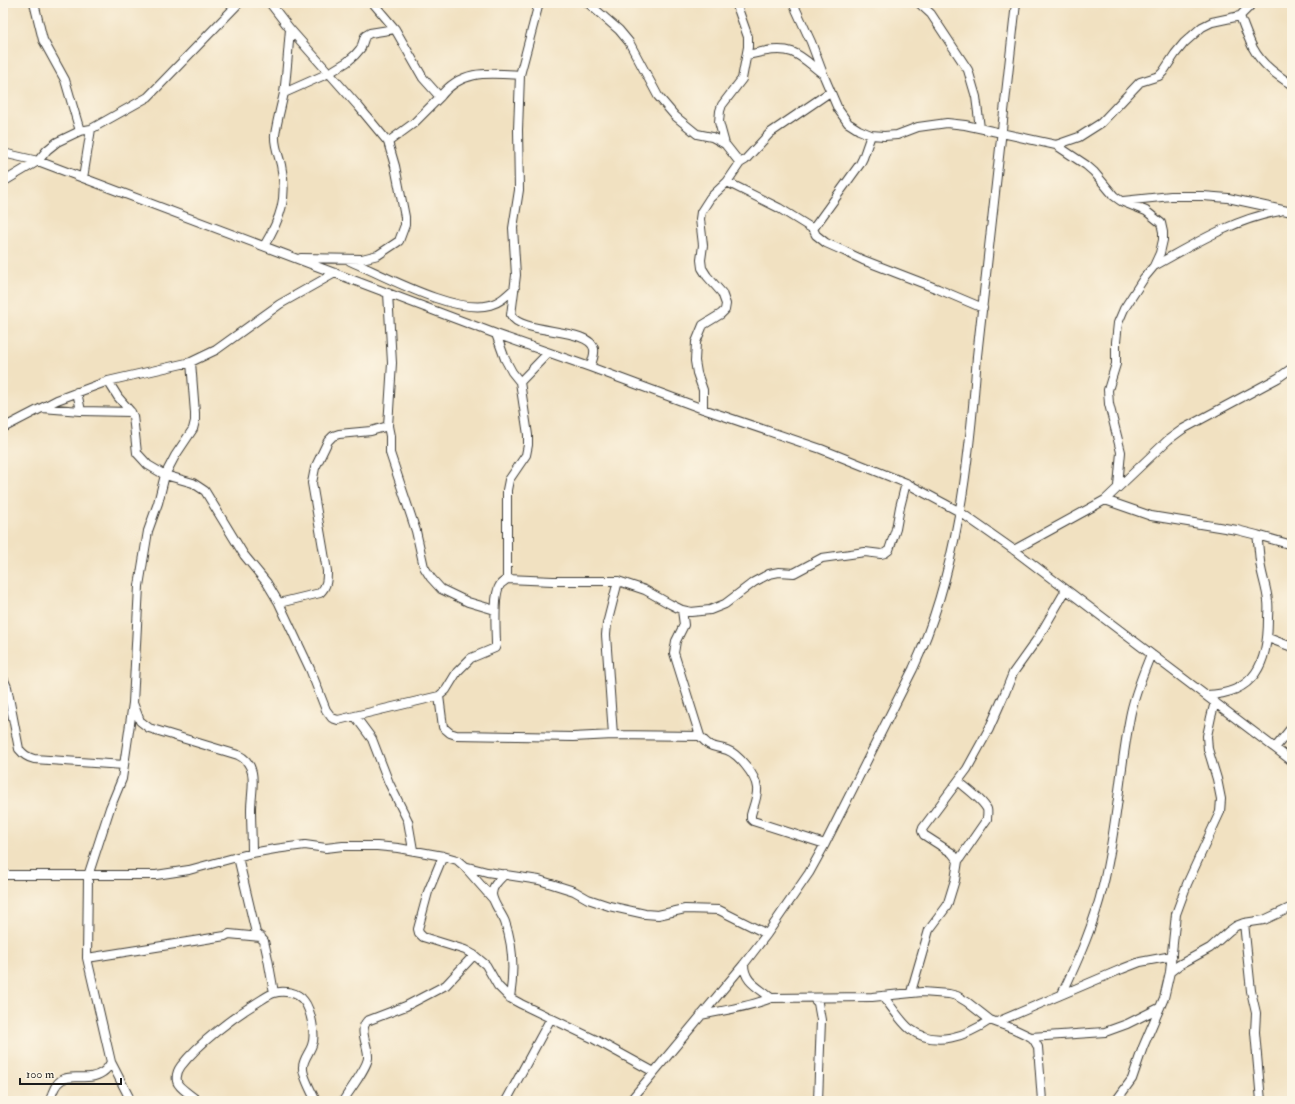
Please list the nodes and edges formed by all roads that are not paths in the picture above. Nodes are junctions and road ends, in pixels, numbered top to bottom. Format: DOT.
graph roads {
  1 [pos="34,3"];
  2 [pos="239,3"];
  3 [pos="270,3"];
  4 [pos="373,3"];
  5 [pos="539,3"];
  6 [pos="588,3"];
  7 [pos="736,3"];
  8 [pos="793,3"];
  9 [pos="919,3"];
  10 [pos="1016,3"];
  11 [pos="1253,3"];
  12 [pos="1240,16"];
  13 [pos="290,29"];
  14 [pos="395,29"];
  15 [pos="748,54"];
  16 [pos="329,73"];
  17 [pos="823,74"];
  18 [pos="520,75"];
  19 [pos="1292,85"];
  20 [pos="830,92"];
  21 [pos="284,93"];
  22 [pos="440,97"];
  23 [pos="980,128"];
  24 [pos="91,129"];
  25 [pos="80,132"];
  26 [pos="1002,133"];
  27 [pos="871,135"];
  28 [pos="388,142"];
  29 [pos="725,144"];
  30 [pos="1056,145"];
  31 [pos="3,153"];
  32 [pos="38,161"];
  33 [pos="740,163"];
  34 [pos="83,178"];
  35 [pos="3,182"];
  36 [pos="727,182"];
  37 [pos="1121,201"];
  38 [pos="1288,211"];
  39 [pos="813,229"];
  40 [pos="264,246"];
  41 [pos="294,258"];
  42 [pos="345,259"];
  43 [pos="1154,266"];
  44 [pos="335,273"];
  45 [pos="515,288"];
  46 [pos="388,293"];
  47 [pos="983,308"];
  48 [pos="496,334"];
  49 [pos="548,353"];
  50 [pos="191,362"];
  51 [pos="590,367"];
  52 [pos="1292,368"];
  53 [pos="108,381"];
  54 [pos="520,382"];
  55 [pos="77,392"];
  56 [pos="41,408"];
  57 [pos="703,409"];
  58 [pos="81,411"];
  59 [pos="131,412"];
  60 [pos="388,426"];
  61 [pos="3,428"];
  62 [pos="165,475"];
  63 [pos="906,483"];
  64 [pos="1118,486"];
  65 [pos="1105,500"];
  66 [pos="960,512"];
  67 [pos="1258,535"];
  68 [pos="1292,545"];
  69 [pos="1014,550"];
  70 [pos="507,579"];
  71 [pos="618,581"];
  72 [pos="1066,590"];
  73 [pos="279,603"];
  74 [pos="495,610"];
  75 [pos="682,610"];
  76 [pos="1268,638"];
  77 [pos="1292,646"];
  78 [pos="1151,654"];
  79 [pos="3,678"];
  80 [pos="1206,695"];
  81 [pos="439,696"];
  82 [pos="133,702"];
  83 [pos="1215,702"];
  84 [pos="355,716"];
  85 [pos="1292,727"];
  86 [pos="613,735"];
  87 [pos="700,736"];
  88 [pos="1275,748"];
  89 [pos="1292,761"];
  90 [pos="124,765"];
  91 [pos="958,781"];
  92 [pos="826,844"];
  93 [pos="413,850"];
  94 [pos="252,853"];
  95 [pos="443,856"];
  96 [pos="238,857"];
  97 [pos="958,861"];
  98 [pos="464,866"];
  99 [pos="505,874"];
  100 [pos="3,875"];
  101 [pos="88,876"];
  102 [pos="493,899"];
  103 [pos="1292,907"];
  104 [pos="1244,923"];
  105 [pos="767,934"];
  106 [pos="261,937"];
  107 [pos="474,955"];
  108 [pos="1172,956"];
  109 [pos="87,958"];
  110 [pos="744,964"];
  111 [pos="1170,972"];
  112 [pos="912,992"];
  113 [pos="274,993"];
  114 [pos="1062,994"];
  115 [pos="883,996"];
  116 [pos="510,998"];
  117 [pos="771,998"];
  118 [pos="813,998"];
  119 [pos="1159,1008"];
  120 [pos="701,1014"];
  121 [pos="551,1018"];
  122 [pos="994,1021"];
  123 [pos="1031,1037"];
  124 [pos="111,1062"];
  125 [pos="654,1072"];
  126 [pos="50,1101"];
  127 [pos="132,1101"];
  128 [pos="198,1101"];
  129 [pos="316,1101"];
  130 [pos="343,1101"];
  131 [pos="506,1101"];
  132 [pos="630,1101"];
  133 [pos="818,1101"];
  134 [pos="1042,1101"];
  135 [pos="1116,1101"];
  136 [pos="1260,1101"];
  1 -- 25 [label="street"];
  2 -- 24 [label="street"];
  3 -- 13 [label="street"];
  4 -- 14 [label="street"];
  5 -- 18 [label="street"];
  6 -- 29 [label="street"];
  7 -- 15 [label="street"];
  8 -- 17 [label="street"];
  9 -- 23 [label="street"];
  10 -- 26 [label="street"];
  11 -- 12 [label="street"];
  12 -- 19 [label="street"];
  12 -- 30 [label="street"];
  13 -- 16 [label="street"];
  13 -- 21 [label="street"];
  14 -- 16 [label="street"];
  14 -- 22 [label="street"];
  15 -- 17 [label="street"];
  15 -- 29 [label="street"];
  16 -- 21 [label="street"];
  16 -- 28 [label="street"];
  17 -- 20 [label="street"];
  18 -- 22 [label="street"];
  18 -- 45 [label="street"];
  20 -- 27 [label="street"];
  20 -- 33 [label="street"];
  21 -- 40 [label="street"];
  22 -- 28 [label="street"];
  23 -- 26 [label="street"];
  23 -- 27 [label="street"];
  24 -- 25 [label="street"];
  24 -- 34 [label="street"];
  25 -- 32 [label="street"];
  26 -- 30 [label="street"];
  26 -- 47 [label="street"];
  27 -- 39 [label="street"];
  28 -- 42 [label="street"];
  29 -- 33 [label="street"];
  30 -- 37 [label="street"];
  31 -- 32 [label="street"];
  32 -- 34 [label="street"];
  32 -- 35 [label="street"];
  33 -- 36 [label="street"];
  34 -- 40 [label="street"];
  36 -- 39 [label="street"];
  36 -- 57 [label="street"];
  37 -- 38 [label="street"];
  37 -- 43 [label="street"];
  38 -- 43 [label="street"];
  39 -- 47 [label="street"];
  40 -- 41 [label="street"];
  41 -- 42 [label="street"];
  41 -- 44 [label="street"];
  42 -- 45 [label="street"];
  43 -- 64 [label="street"];
  44 -- 46 [label="street"];
  44 -- 50 [label="street"];
  45 -- 51 [label="street"];
  46 -- 48 [label="street"];
  46 -- 60 [label="street"];
  47 -- 66 [label="street"];
  48 -- 49 [label="street"];
  48 -- 54 [label="street"];
  49 -- 51 [label="street"];
  49 -- 54 [label="street"];
  50 -- 53 [label="street"];
  50 -- 62 [label="street"];
  51 -- 57 [label="street"];
  52 -- 64 [label="street"];
  53 -- 55 [label="street"];
  53 -- 59 [label="street"];
  54 -- 70 [label="street"];
  55 -- 56 [label="street"];
  55 -- 58 [label="street"];
  56 -- 58 [label="street"];
  56 -- 61 [label="street"];
  57 -- 63 [label="street"];
  58 -- 59 [label="street"];
  59 -- 62 [label="street"];
  60 -- 73 [label="street"];
  60 -- 74 [label="street"];
  62 -- 73 [label="street"];
  62 -- 82 [label="street"];
  63 -- 66 [label="street"];
  63 -- 75 [label="street"];
  64 -- 65 [label="street"];
  65 -- 67 [label="street"];
  65 -- 69 [label="street"];
  66 -- 69 [label="street"];
  66 -- 92 [label="street"];
  67 -- 68 [label="street"];
  67 -- 76 [label="street"];
  69 -- 72 [label="street"];
  70 -- 71 [label="street"];
  70 -- 74 [label="street"];
  71 -- 75 [label="street"];
  71 -- 86 [label="street"];
  72 -- 78 [label="street"];
  72 -- 91 [label="street"];
  73 -- 84 [label="street"];
  74 -- 81 [label="street"];
  75 -- 87 [label="street"];
  76 -- 77 [label="street"];
  76 -- 80 [label="street"];
  78 -- 80 [label="street"];
  78 -- 114 [label="street"];
  79 -- 90 [label="street"];
  80 -- 83 [label="street"];
  81 -- 84 [label="street"];
  81 -- 86 [label="street"];
  82 -- 90 [label="street"];
  82 -- 94 [label="street"];
  83 -- 88 [label="street"];
  83 -- 108 [label="street"];
  84 -- 93 [label="street"];
  85 -- 88 [label="street"];
  86 -- 87 [label="street"];
  87 -- 92 [label="street"];
  88 -- 89 [label="street"];
  90 -- 101 [label="street"];
  91 -- 97 [label="street"];
  91 -- 97 [label="street"];
  92 -- 105 [label="street"];
  93 -- 94 [label="street"];
  93 -- 95 [label="street"];
  94 -- 96 [label="street"];
  95 -- 98 [label="street"];
  95 -- 107 [label="street"];
  96 -- 101 [label="street"];
  96 -- 106 [label="street"];
  97 -- 112 [label="street"];
  98 -- 99 [label="street"];
  98 -- 102 [label="street"];
  99 -- 102 [label="street"];
  99 -- 105 [label="street"];
  100 -- 101 [label="street"];
  101 -- 109 [label="street"];
  102 -- 116 [label="street"];
  103 -- 104 [label="street"];
  104 -- 111 [label="street"];
  104 -- 136 [label="street"];
  105 -- 110 [label="street"];
  106 -- 109 [label="street"];
  106 -- 113 [label="street"];
  107 -- 116 [label="street"];
  107 -- 130 [label="street"];
  108 -- 111 [label="street"];
  108 -- 114 [label="street"];
  109 -- 124 [label="street"];
  110 -- 117 [label="street"];
  110 -- 120 [label="street"];
  111 -- 119 [label="street"];
  112 -- 115 [label="street"];
  112 -- 122 [label="street"];
  113 -- 128 [label="street"];
  113 -- 129 [label="street"];
  114 -- 122 [label="street"];
  115 -- 118 [label="street"];
  115 -- 122 [label="street"];
  116 -- 121 [label="street"];
  117 -- 118 [label="street"];
  117 -- 120 [label="street"];
  118 -- 133 [label="street"];
  119 -- 123 [label="street"];
  119 -- 135 [label="street"];
  120 -- 125 [label="street"];
  121 -- 125 [label="street"];
  121 -- 131 [label="street"];
  122 -- 123 [label="street"];
  123 -- 134 [label="street"];
  124 -- 126 [label="street"];
  124 -- 127 [label="street"];
  125 -- 132 [label="street"];
}
